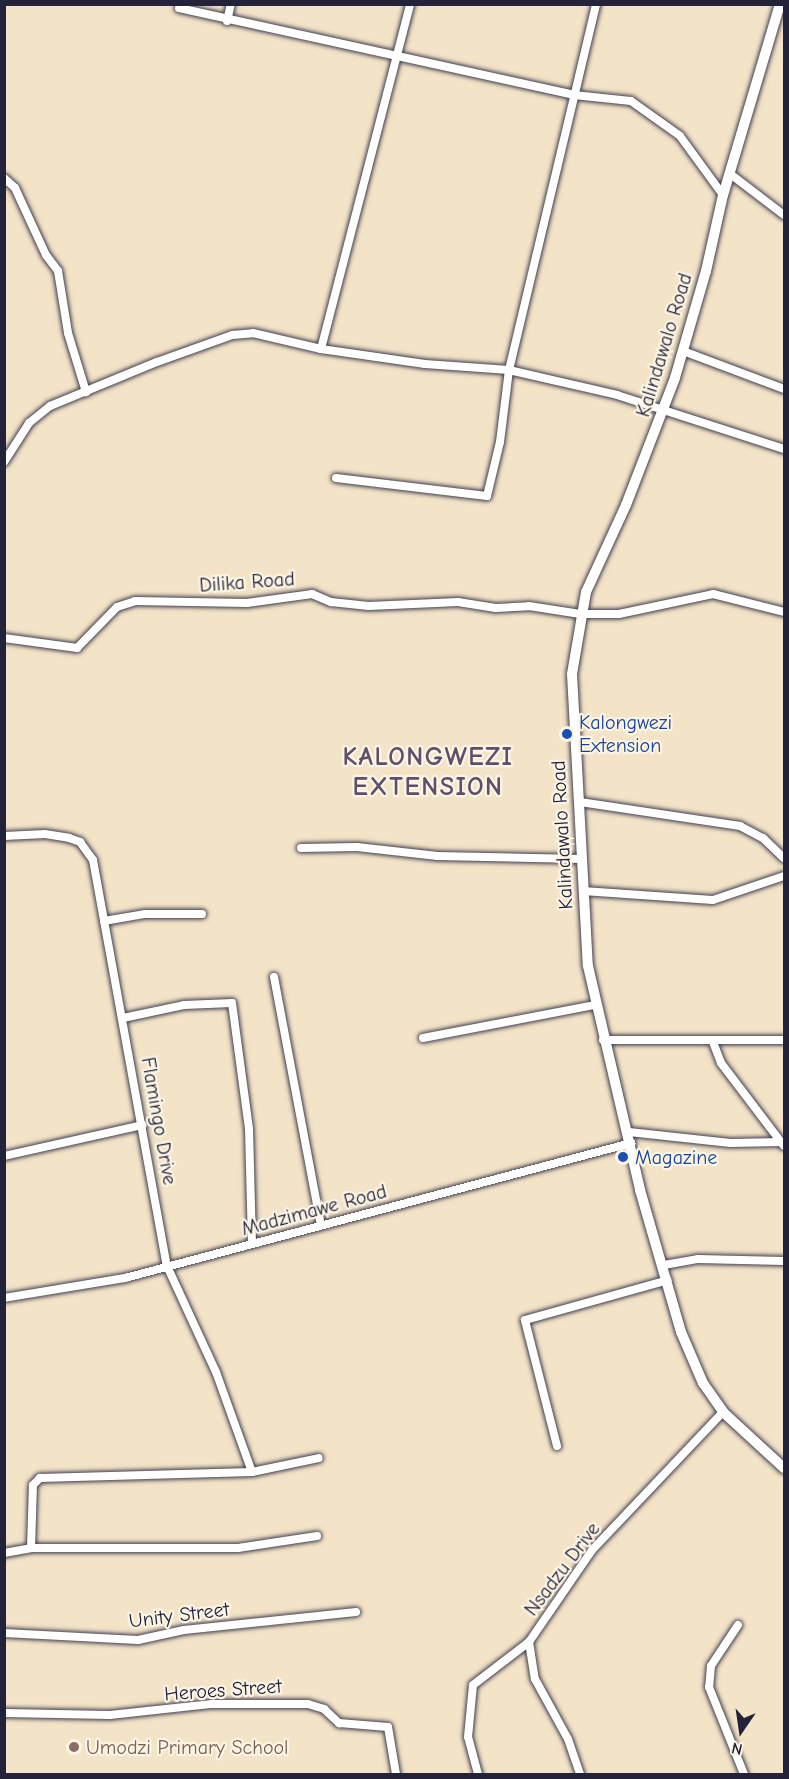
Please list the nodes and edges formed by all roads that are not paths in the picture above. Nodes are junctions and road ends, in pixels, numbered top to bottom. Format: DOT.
graph roads {
  1 [pos="231,4"];
  2 [pos="410,4"];
  3 [pos="596,4"];
  4 [pos="780,4"];
  5 [pos="179,8"];
  6 [pos="227,21"];
  7 [pos="395,57"];
  8 [pos="574,95"];
  9 [pos="729,173"];
  10 [pos="4,178"];
  11 [pos="723,195"];
  12 [pos="784,215"];
  13 [pos="321,349"];
  14 [pos="683,351"];
  15 [pos="509,370"];
  16 [pos="784,389"];
  17 [pos="86,392"];
  18 [pos="665,410"];
  19 [pos="784,449"];
  20 [pos="4,462"];
  21 [pos="336,478"];
  22 [pos="784,612"];
  23 [pos="580,614"];
  24 [pos="4,638"];
  25 [pos="580,802"];
  26 [pos="4,836"];
  27 [pos="301,848"];
  28 [pos="784,858"];
  29 [pos="582,860"];
  30 [pos="784,876"];
  31 [pos="583,891"];
  32 [pos="202,914"];
  33 [pos="104,921"];
  34 [pos="274,977"];
  35 [pos="594,1005"];
  36 [pos="123,1018"];
  37 [pos="423,1038"];
  38 [pos="603,1040"];
  39 [pos="784,1040"];
  40 [pos="713,1042"];
  41 [pos="143,1125"];
  42 [pos="630,1137"];
  43 [pos="784,1144"];
  44 [pos="4,1156"];
  45 [pos="321,1226"];
  46 [pos="252,1244"];
  47 [pos="784,1261"];
  48 [pos="664,1265"];
  49 [pos="167,1266"];
  50 [pos="668,1280"];
  51 [pos="4,1298"];
  52 [pos="723,1412"];
  53 [pos="557,1446"];
  54 [pos="319,1458"];
  55 [pos="784,1468"];
  56 [pos="252,1472"];
  57 [pos="317,1536"];
  58 [pos="31,1548"];
  59 [pos="4,1552"];
  60 [pos="356,1612"];
  61 [pos="738,1625"];
  62 [pos="4,1634"];
  63 [pos="529,1642"];
  64 [pos="4,1713"];
  65 [pos="396,1774"];
  66 [pos="478,1774"];
  67 [pos="580,1774"];
  68 [pos="744,1774"];
  1 -- 6 [label="street"];
  2 -- 7 [label="street"];
  3 -- 8 [label="street"];
  4 -- 9 [label="street, Kalindawalo Road"];
  5 -- 6 [label="street"];
  6 -- 7 [label="street"];
  7 -- 8 [label="street"];
  7 -- 13 [label="street"];
  8 -- 11 [label="street"];
  8 -- 15 [label="street"];
  9 -- 11 [label="street, Kalindawalo Road"];
  9 -- 12 [label="street"];
  10 -- 17 [label="street"];
  11 -- 14 [label="street, Kalindawalo Road"];
  13 -- 15 [label="street"];
  13 -- 17 [label="street"];
  14 -- 16 [label="street"];
  14 -- 18 [label="street, Kalindawalo Road"];
  15 -- 18 [label="street"];
  15 -- 21 [label="street"];
  17 -- 20 [label="street"];
  18 -- 19 [label="street"];
  18 -- 23 [label="street, Kalindawalo Road"];
  22 -- 23 [label="street"];
  23 -- 24 [label="street, Dilika Road"];
  23 -- 25 [label="street, Kalindawalo Road"];
  25 -- 28 [label="street"];
  25 -- 29 [label="street, Kalindawalo Road"];
  26 -- 33 [label="street, Flamingo Drive"];
  27 -- 29 [label="street"];
  29 -- 31 [label="street, Kalindawalo Road"];
  30 -- 31 [label="street"];
  31 -- 35 [label="street, Kalindawalo Road"];
  32 -- 33 [label="street"];
  33 -- 36 [label="street, Flamingo Drive"];
  34 -- 45 [label="street"];
  35 -- 37 [label="street"];
  35 -- 38 [label="street, Kalindawalo Road"];
  36 -- 41 [label="street, Flamingo Drive"];
  36 -- 46 [label="street"];
  38 -- 40 [label="street"];
  38 -- 42 [label="street, Kalindawalo Road"];
  39 -- 40 [label="street"];
  40 -- 43 [label="street"];
  41 -- 44 [label="street"];
  41 -- 49 [label="street, Flamingo Drive"];
  42 -- 43 [label="street"];
  42 -- 45 [label="street, Madzimawe Road"];
  42 -- 48 [label="street, Kalindawalo Road"];
  45 -- 46 [label="street, Madzimawe Road"];
  46 -- 49 [label="street, Madzimawe Road"];
  47 -- 48 [label="street"];
  48 -- 50 [label="street, Kalindawalo Road"];
  49 -- 51 [label="street, Madzimawe Road"];
  49 -- 56 [label="street, Flamingo Drive"];
  50 -- 52 [label="street, Kalindawalo Road"];
  50 -- 53 [label="street"];
  52 -- 55 [label="street, Kalindawalo Road"];
  52 -- 63 [label="street, Nsadzu Drive"];
  54 -- 56 [label="street"];
  56 -- 58 [label="street"];
  57 -- 58 [label="street"];
  58 -- 59 [label="street"];
  60 -- 62 [label="street, Unity Street"];
  61 -- 68 [label="street"];
  63 -- 66 [label="street"];
  63 -- 67 [label="street, Nsadzu Drive"];
  64 -- 65 [label="street, Heroes Street"];
}
